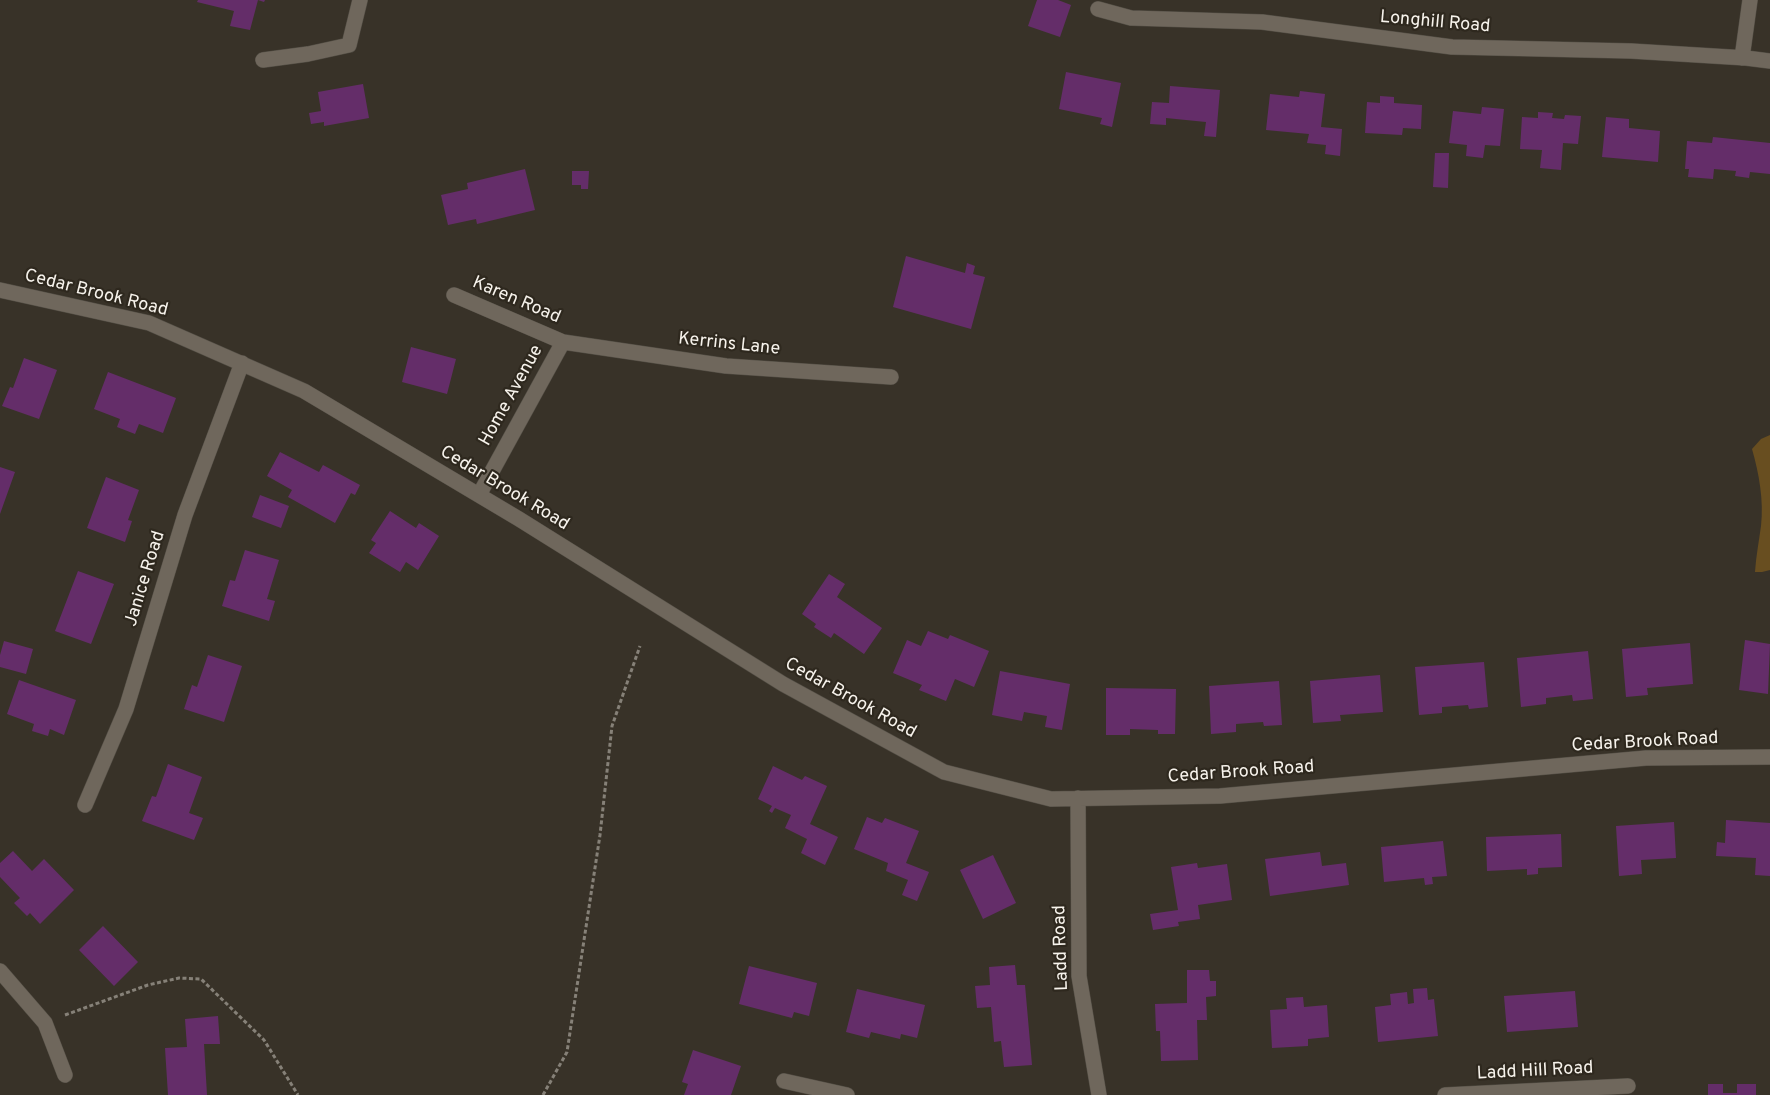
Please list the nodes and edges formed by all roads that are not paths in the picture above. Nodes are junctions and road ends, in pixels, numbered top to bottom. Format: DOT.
graph roads {
  1 [pos="360,0"];
  2 [pos="1750,0"];
  3 [pos="1098,9"];
  4 [pos="1742,58"];
  5 [pos="264,60"];
  6 [pos="1770,61"];
  7 [pos="0,290"];
  8 [pos="454,295"];
  9 [pos="563,342"];
  10 [pos="242,363"];
  11 [pos="891,378"];
  12 [pos="479,495"];
  13 [pos="1770,757"];
  14 [pos="1078,798"];
  15 [pos="84,805"];
  16 [pos="0,971"];
  17 [pos="66,1075"];
  18 [pos="784,1081"];
  19 [pos="1628,1086"];
  20 [pos="847,1095"];
  21 [pos="1099,1095"];
  22 [pos="1445,1095"];
  1 -- 5 [label="street"];
  2 -- 4 [label="street"];
  3 -- 4 [label="street, Longhill Road"];
  4 -- 6 [label="street, Longhill Road"];
  7 -- 10 [label="street, Cedar Brook Road"];
  8 -- 9 [label="street, Karen Road"];
  9 -- 11 [label="street, Kerrins Lane"];
  9 -- 12 [label="street, Home Avenue"];
  10 -- 12 [label="street, Cedar Brook Road"];
  10 -- 15 [label="street, Janice Road"];
  12 -- 14 [label="street, Cedar Brook Road"];
  13 -- 14 [label="street, Cedar Brook Road"];
  14 -- 21 [label="street, Ladd Road"];
  16 -- 17 [label="street"];
  18 -- 20 [label="street"];
  19 -- 22 [label="street, Ladd Hill Road"];
}
